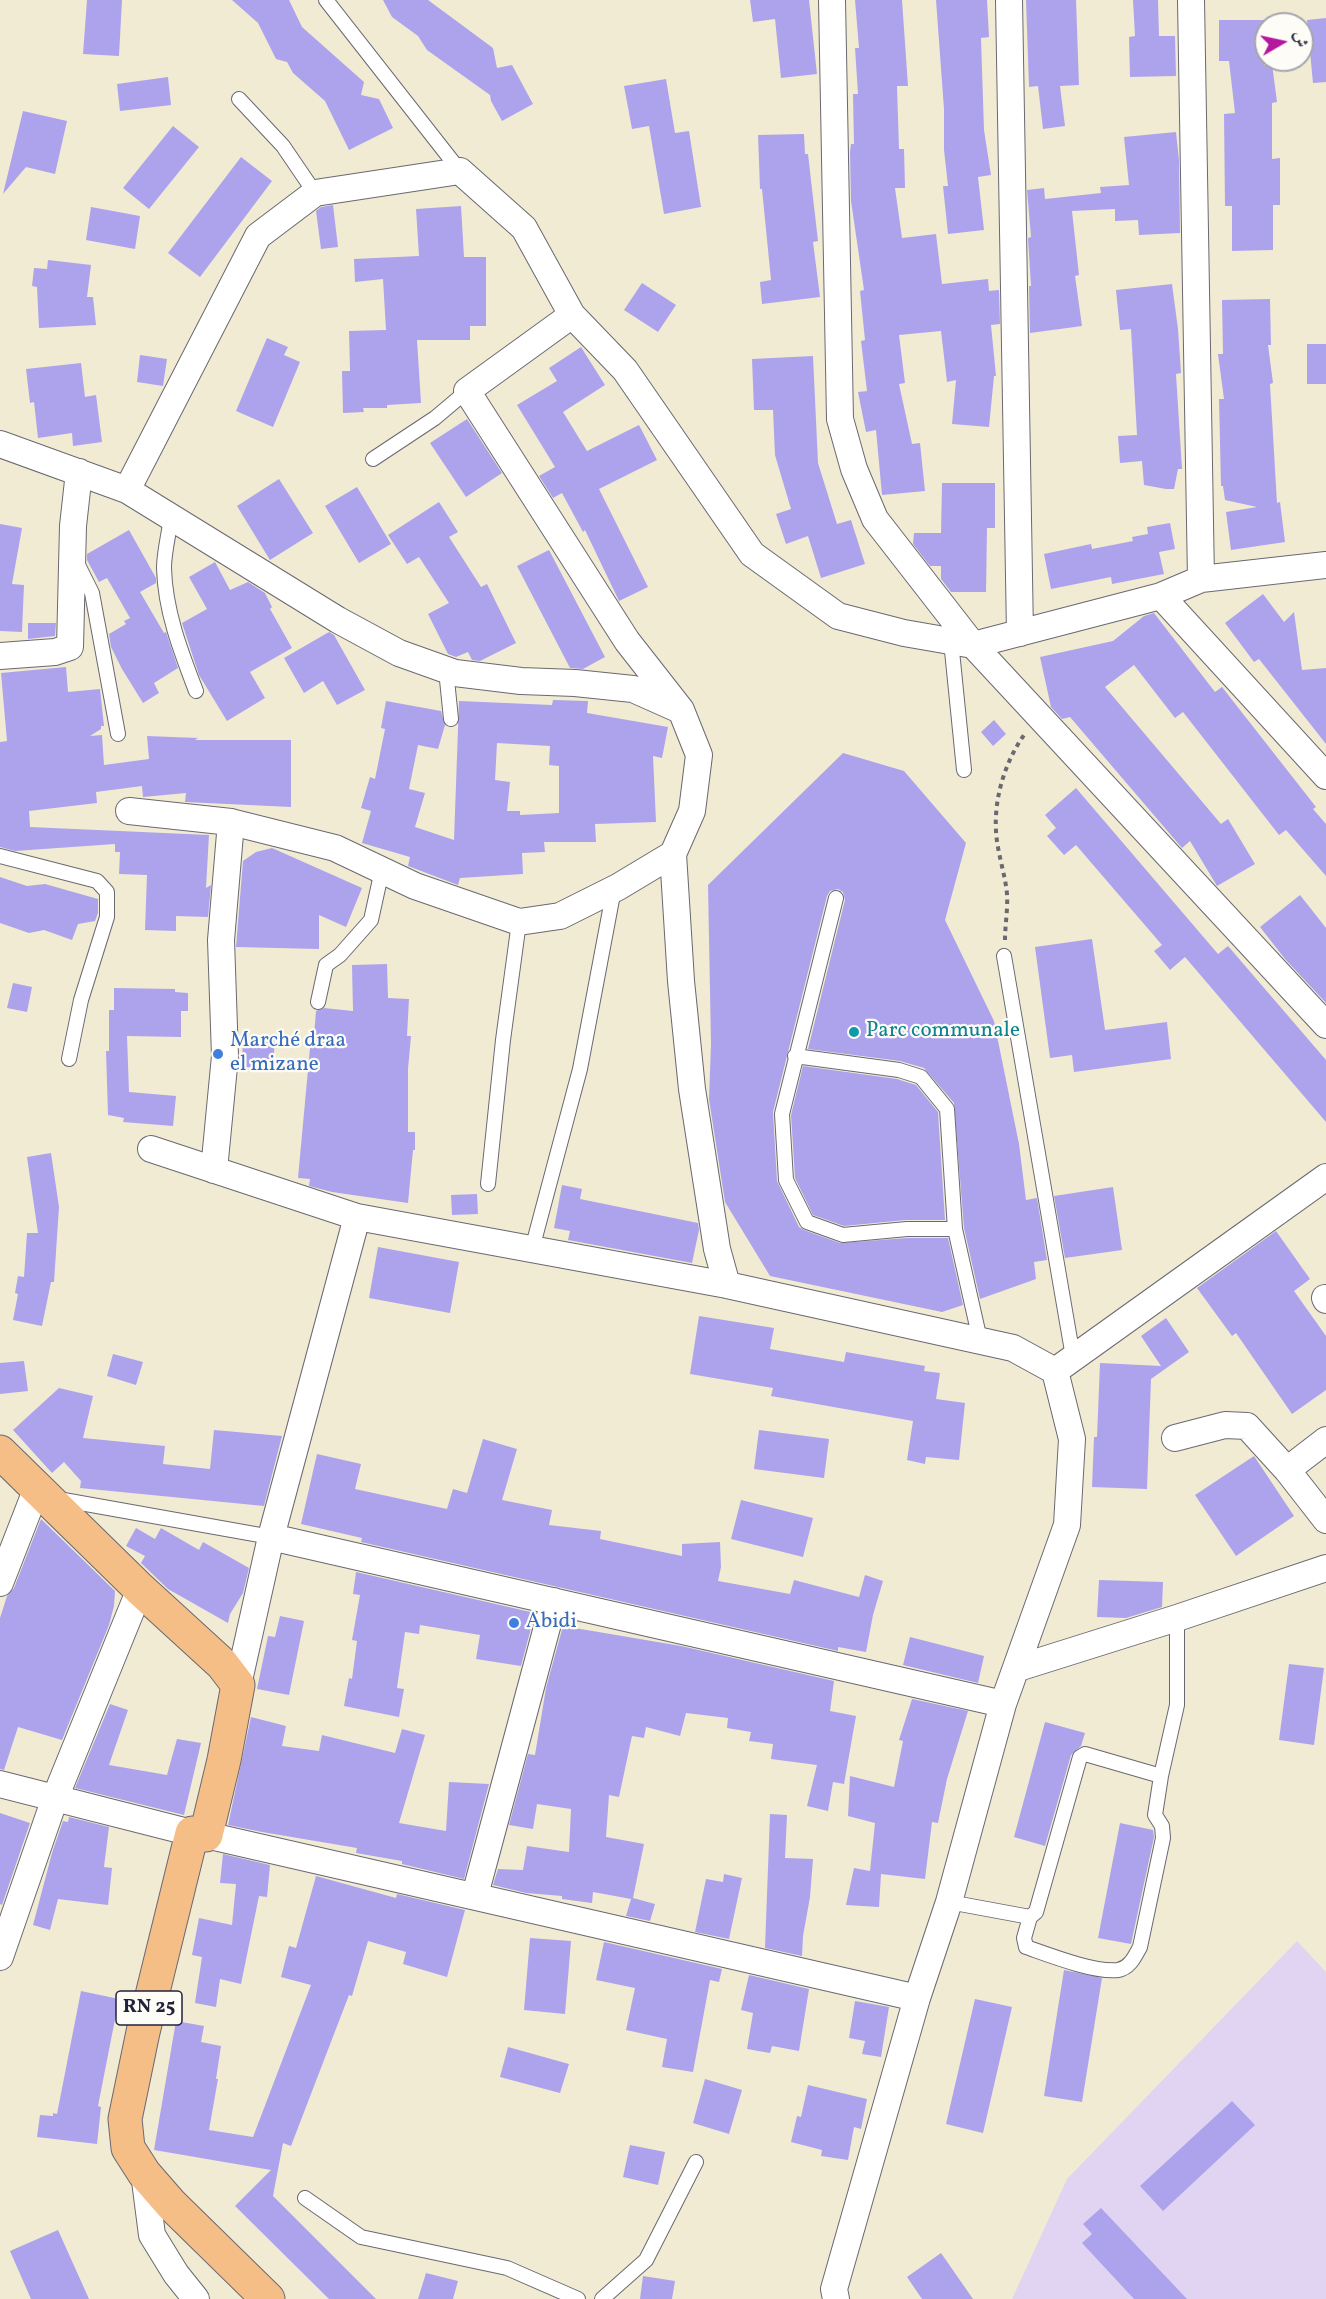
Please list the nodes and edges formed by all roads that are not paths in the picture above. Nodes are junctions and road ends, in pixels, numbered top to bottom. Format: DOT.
graph roads {
  1 [pos="326,0"];
  2 [pos="832,0"];
  3 [pos="1009,0"];
  4 [pos="1191,0"];
  5 [pos="239,99"];
  6 [pos="460,171"];
  7 [pos="315,194"];
  8 [pos="572,315"];
  9 [pos="467,391"];
  10 [pos="0,444"];
  11 [pos="373,459"];
  12 [pos="79,472"];
  13 [pos="127,490"];
  14 [pos="171,517"];
  15 [pos="73,553"];
  16 [pos="1326,564"];
  17 [pos="1201,579"];
  18 [pos="1161,596"];
  19 [pos="1020,633"];
  20 [pos="962,643"];
  21 [pos="0,656"];
  22 [pos="446,670"];
  23 [pos="196,691"];
  24 [pos="681,710"];
  25 [pos="451,719"];
  26 [pos="118,734"];
  27 [pos="964,770"];
  28 [pos="1326,776"];
  29 [pos="129,811"];
  30 [pos="231,822"];
  31 [pos="673,854"];
  32 [pos="0,856"];
  33 [pos="382,870"];
  34 [pos="614,889"];
  35 [pos="836,898"];
  36 [pos="519,922"];
  37 [pos="1004,956"];
  38 [pos="318,1002"];
  39 [pos="1326,1025"];
  40 [pos="795,1056"];
  41 [pos="69,1059"];
  42 [pos="151,1149"];
  43 [pos="214,1170"];
  44 [pos="1326,1177"];
  45 [pos="488,1184"];
  46 [pos="357,1217"];
  47 [pos="956,1229"];
  48 [pos="532,1249"];
  49 [pos="727,1285"];
  50 [pos="980,1340"];
  51 [pos="1064,1364"];
  52 [pos="1175,1438"];
  53 [pos="1326,1440"];
  54 [pos="0,1452"];
  55 [pos="1287,1470"];
  56 [pos="42,1492"];
  57 [pos="1326,1520"];
  58 [pos="271,1537"];
  59 [pos="1326,1568"];
  60 [pos="0,1583"];
  61 [pos="140,1589"];
  62 [pos="554,1601"];
  63 [pos="1177,1618"];
  64 [pos="1018,1668"];
  65 [pos="238,1684"];
  66 [pos="1003,1704"];
  67 [pos="1161,1776"];
  68 [pos="0,1784"];
  69 [pos="55,1798"];
  70 [pos="199,1834"];
  71 [pos="475,1895"];
  72 [pos="949,1902"];
  73 [pos="1030,1917"];
  74 [pos="0,1957"];
  75 [pos="917,1998"];
  76 [pos="696,2162"];
  77 [pos="144,2174"];
  78 [pos="305,2198"];
  79 [pos="196,2299"];
  80 [pos="268,2299"];
  81 [pos="578,2299"];
  82 [pos="602,2299"];
  83 [pos="836,2299"];
  1 -- 6 [label="lane"];
  2 -- 20 [label="street"];
  3 -- 19 [label="street"];
  4 -- 17 [label="street"];
  5 -- 7 [label="lane"];
  6 -- 7 [label="street"];
  6 -- 8 [label="street"];
  7 -- 13 [label="street"];
  8 -- 9 [label="street"];
  8 -- 20 [label="street"];
  9 -- 11 [label="lane"];
  9 -- 24 [label="street"];
  10 -- 12 [label="street"];
  12 -- 13 [label="street"];
  12 -- 15 [label="street"];
  13 -- 14 [label="street"];
  14 -- 22 [label="street"];
  14 -- 23 [label="lane"];
  15 -- 21 [label="street"];
  15 -- 26 [label="lane"];
  16 -- 17 [label="street"];
  17 -- 18 [label="street"];
  18 -- 19 [label="street"];
  18 -- 28 [label="street"];
  19 -- 20 [label="street"];
  20 -- 27 [label="lane"];
  20 -- 39 [label="street"];
  22 -- 24 [label="street"];
  22 -- 25 [label="lane"];
  24 -- 31 [label="street"];
  29 -- 30 [label="street"];
  30 -- 33 [label="street"];
  30 -- 43 [label="street"];
  31 -- 34 [label="street"];
  31 -- 49 [label="street"];
  32 -- 41 [label="lane"];
  33 -- 36 [label="street"];
  33 -- 38 [label="lane"];
  34 -- 36 [label="street"];
  34 -- 48 [label="lane"];
  35 -- 40 [label="lane"];
  36 -- 45 [label="lane"];
  37 -- 51 [label="lane"];
  40 -- 47 [label="lane"];
  40 -- 47 [label="lane"];
  42 -- 43 [label="street"];
  43 -- 46 [label="street"];
  44 -- 51 [label="street"];
  46 -- 48 [label="street"];
  46 -- 58 [label="street"];
  47 -- 50 [label="lane"];
  48 -- 49 [label="street"];
  49 -- 50 [label="street"];
  50 -- 51 [label="street"];
  51 -- 64 [label="street"];
  52 -- 55 [label="street"];
  53 -- 55 [label="street"];
  54 -- 56 [label="main road"];
  55 -- 57 [label="street"];
  56 -- 58 [label="lane"];
  56 -- 60 [label="street"];
  56 -- 61 [label="main road"];
  58 -- 62 [label="street"];
  58 -- 65 [label="street"];
  59 -- 63 [label="street"];
  61 -- 65 [label="main road"];
  61 -- 69 [label="street"];
  62 -- 66 [label="street"];
  62 -- 71 [label="street"];
  63 -- 64 [label="street"];
  63 -- 67 [label="lane"];
  64 -- 66 [label="street"];
  65 -- 70 [label="main road, RN 25"];
  66 -- 72 [label="street"];
  67 -- 73 [label="lane"];
  67 -- 73 [label="lane"];
  68 -- 69 [label="street"];
  69 -- 70 [label="street"];
  69 -- 74 [label="street"];
  70 -- 71 [label="street"];
  70 -- 77 [label="main road, RN 25"];
  71 -- 75 [label="street"];
  72 -- 73 [label="lane"];
  72 -- 75 [label="street"];
  75 -- 83 [label="street"];
  76 -- 82 [label="lane"];
  77 -- 79 [label="street"];
  77 -- 80 [label="main road, RN 25"];
  78 -- 81 [label="lane"];
}
